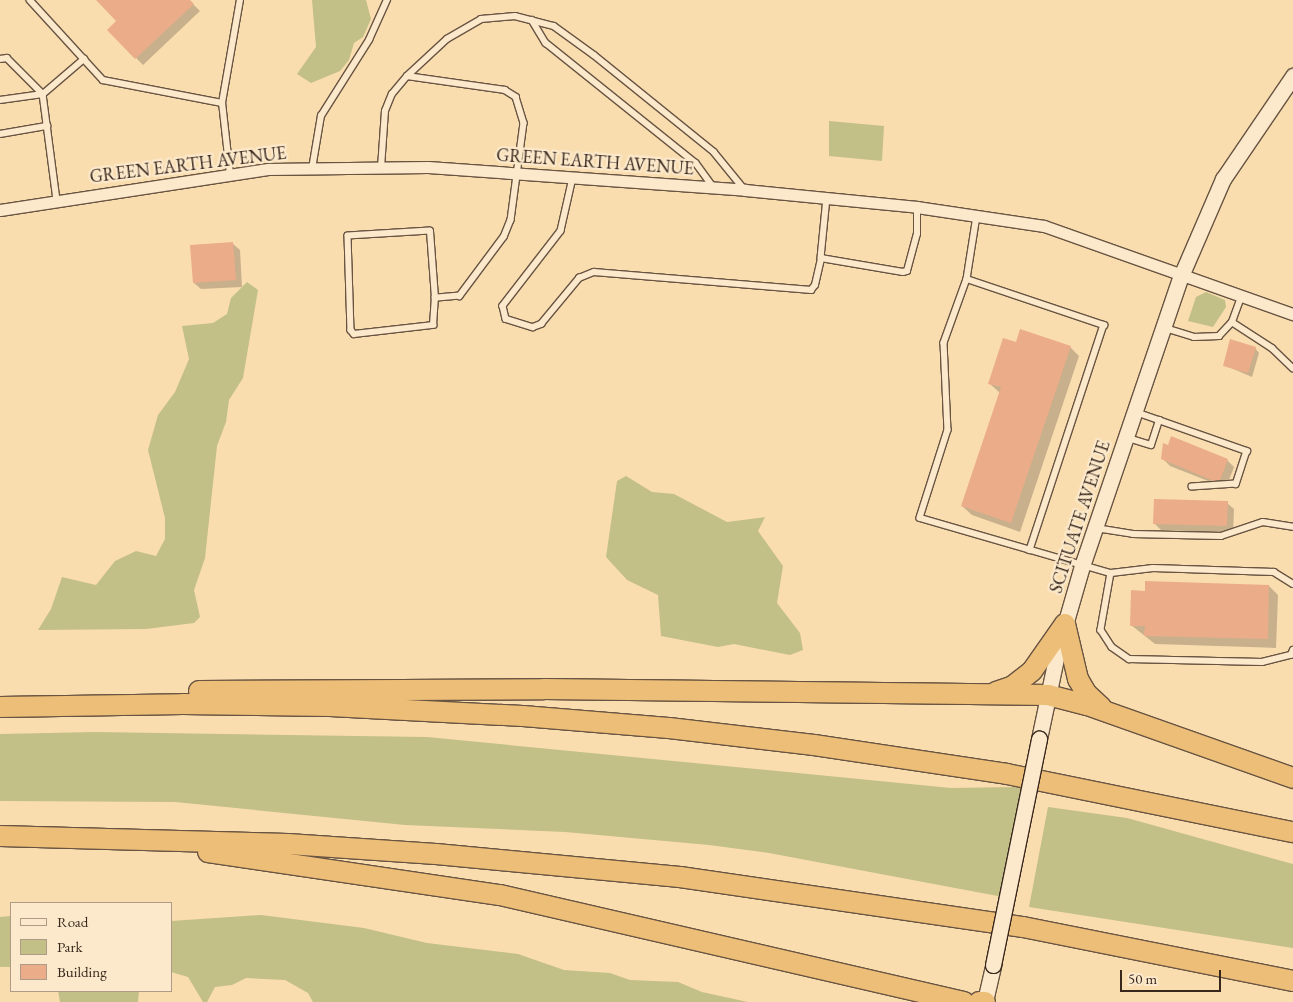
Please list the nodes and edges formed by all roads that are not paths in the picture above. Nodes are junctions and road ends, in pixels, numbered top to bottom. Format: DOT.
graph roads {
  1 [pos="30,0"];
  2 [pos="240,0"];
  3 [pos="387,0"];
  4 [pos="532,20"];
  5 [pos="0,59"];
  6 [pos="84,59"];
  7 [pos="407,76"];
  8 [pos="1293,76"];
  9 [pos="43,94"];
  10 [pos="0,100"];
  11 [pos="222,103"];
  12 [pos="47,126"];
  13 [pos="0,134"];
  14 [pos="381,168"];
  15 [pos="312,169"];
  16 [pos="230,174"];
  17 [pos="519,174"];
  18 [pos="573,178"];
  19 [pos="714,188"];
  20 [pos="745,190"];
  21 [pos="827,198"];
  22 [pos="57,201"];
  23 [pos="918,207"];
  24 [pos="0,210"];
  25 [pos="977,216"];
  26 [pos="821,258"];
  27 [pos="1181,276"];
  28 [pos="967,279"];
  29 [pos="1241,297"];
  30 [pos="435,298"];
  31 [pos="1293,314"];
  32 [pos="1232,322"];
  33 [pos="1162,327"];
  34 [pos="1293,368"];
  35 [pos="1134,411"];
  36 [pos="1159,420"];
  37 [pos="1126,437"];
  38 [pos="1192,487"];
  39 [pos="1293,527"];
  40 [pos="1094,528"];
  41 [pos="1030,550"];
  42 [pos="1082,566"];
  43 [pos="1111,573"];
  44 [pos="1293,584"];
  45 [pos="1066,624"];
  46 [pos="1293,650"];
  47 [pos="980,694"];
  48 [pos="1048,696"];
  49 [pos="86,705"];
  50 [pos="0,707"];
  51 [pos="1121,717"];
  52 [pos="1293,778"];
  53 [pos="1293,832"];
  54 [pos="0,836"];
  55 [pos="140,839"];
  56 [pos="1293,981"];
  57 [pos="964,1002"];
  58 [pos="983,1002"];
  1 -- 6 [label="lane"];
  2 -- 11 [label="lane"];
  3 -- 15 [label="lane"];
  4 -- 7 [label="lane"];
  4 -- 19 [label="lane"];
  4 -- 20 [label="lane"];
  5 -- 9 [label="lane"];
  6 -- 9 [label="lane"];
  6 -- 11 [label="lane"];
  7 -- 14 [label="lane"];
  7 -- 17 [label="lane"];
  8 -- 27 [label="main road, SCITUATE AVENUE"];
  9 -- 10 [label="lane"];
  9 -- 12 [label="lane"];
  11 -- 16 [label="lane"];
  12 -- 13 [label="lane"];
  12 -- 22 [label="lane"];
  14 -- 15 [label="street, GREEN EARTH AVENUE"];
  14 -- 17 [label="street, GREEN EARTH AVENUE"];
  15 -- 16 [label="street, GREEN EARTH AVENUE"];
  16 -- 22 [label="street, GREEN EARTH AVENUE"];
  17 -- 18 [label="street, GREEN EARTH AVENUE"];
  17 -- 30 [label="lane"];
  18 -- 19 [label="street, GREEN EARTH AVENUE"];
  18 -- 26 [label="lane"];
  19 -- 20 [label="street, GREEN EARTH AVENUE"];
  20 -- 21 [label="street, GREEN EARTH AVENUE"];
  21 -- 23 [label="street, GREEN EARTH AVENUE"];
  21 -- 26 [label="lane"];
  22 -- 24 [label="street, GREEN EARTH AVENUE"];
  23 -- 25 [label="street, GREEN EARTH AVENUE"];
  23 -- 26 [label="lane"];
  25 -- 27 [label="street, GREEN EARTH AVENUE"];
  25 -- 28 [label="lane"];
  27 -- 29 [label="street, GREEN EARTH AVENUE"];
  27 -- 33 [label="main road, SCITUATE AVENUE"];
  28 -- 41 [label="lane"];
  28 -- 41 [label="lane"];
  29 -- 31 [label="street, GREEN EARTH AVENUE"];
  29 -- 32 [label="lane"];
  30 -- 30 [label="lane"];
  32 -- 33 [label="lane"];
  32 -- 34 [label="lane"];
  33 -- 35 [label="main road, SCITUATE AVENUE"];
  35 -- 36 [label="lane"];
  35 -- 37 [label="main road, SCITUATE AVENUE"];
  36 -- 37 [label="lane"];
  36 -- 38 [label="lane"];
  37 -- 40 [label="main road, SCITUATE AVENUE"];
  39 -- 40 [label="lane"];
  40 -- 42 [label="main road, SCITUATE AVENUE"];
  41 -- 42 [label="lane"];
  42 -- 43 [label="lane"];
  42 -- 45 [label="main road, SCITUATE AVENUE"];
  43 -- 44 [label="lane"];
  43 -- 46 [label="lane"];
  45 -- 47 [label="highway"];
  45 -- 48 [label="main road, SCITUATE AVENUE"];
  45 -- 51 [label="highway"];
  47 -- 48 [label="highway"];
  47 -- 49 [label="highway"];
  48 -- 51 [label="highway"];
  48 -- 58 [label="main road, SCITUATE AVENUE, bridge"];
  49 -- 50 [label="highway"];
  49 -- 53 [label="highway"];
  51 -- 52 [label="highway"];
  54 -- 55 [label="highway"];
  55 -- 56 [label="highway"];
  55 -- 57 [label="highway"];
}
